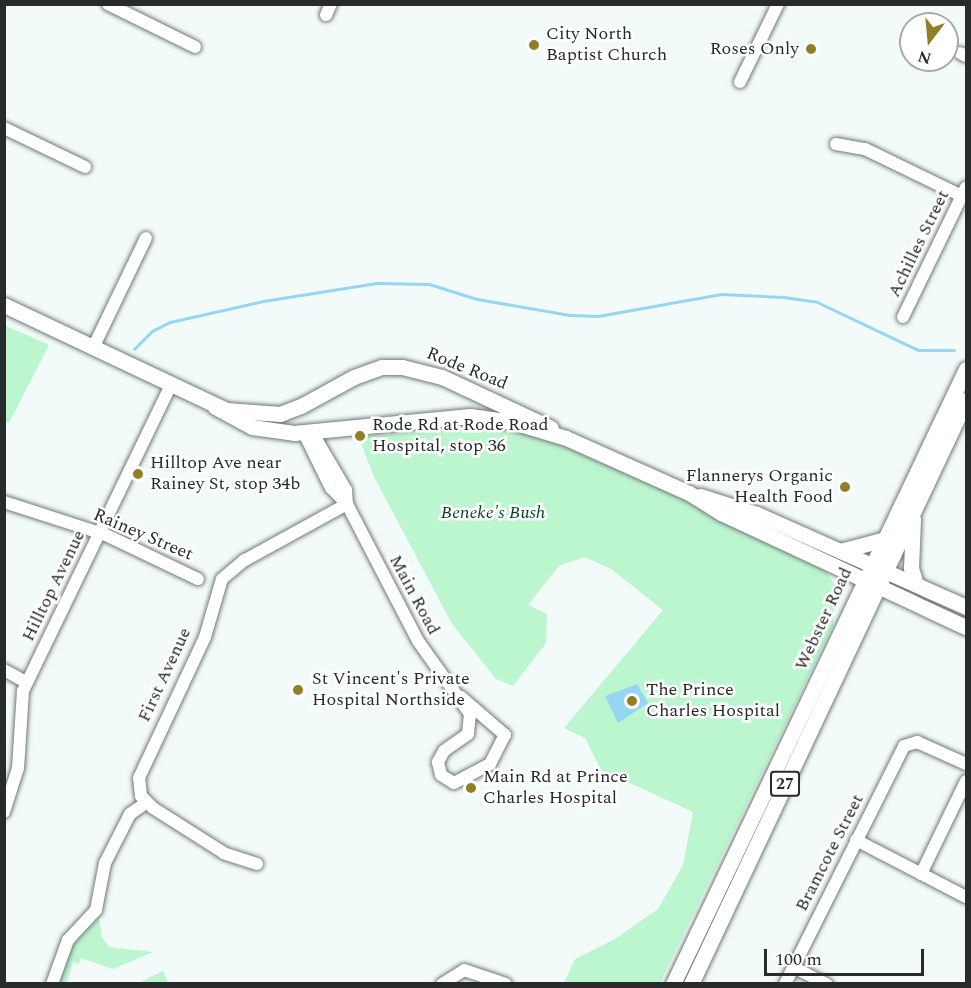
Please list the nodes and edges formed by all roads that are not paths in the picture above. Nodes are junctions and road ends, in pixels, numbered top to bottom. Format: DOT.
graph roads {
  1 [pos="108,4"];
  2 [pos="778,4"];
  3 [pos="195,47"];
  4 [pos="740,82"];
  5 [pos="4,128"];
  6 [pos="836,144"];
  7 [pos="85,167"];
  8 [pos="964,191"];
  9 [pos="146,238"];
  10 [pos="4,305"];
  11 [pos="903,317"];
  12 [pos="93,348"];
  13 [pos="966,369"];
  14 [pos="171,386"];
  15 [pos="327,391"];
  16 [pos="966,400"];
  17 [pos="215,406"];
  18 [pos="248,414"];
  19 [pos="340,429"];
  20 [pos="307,430"];
  21 [pos="566,438"];
  22 [pos="330,457"];
  23 [pos="689,493"];
  24 [pos="4,502"];
  25 [pos="347,504"];
  26 [pos="913,516"];
  27 [pos="100,534"];
  28 [pos="882,540"];
  29 [pos="840,552"];
  30 [pos="844,569"];
  31 [pos="868,572"];
  32 [pos="882,578"];
  33 [pos="198,579"];
  34 [pos="916,584"];
  35 [pos="852,606"];
  36 [pos="966,607"];
  37 [pos="966,627"];
  38 [pos="4,670"];
  39 [pos="26,682"];
  40 [pos="461,697"];
  41 [pos="966,764"];
  42 [pos="966,781"];
  43 [pos="146,803"];
  44 [pos="4,812"];
  45 [pos="856,840"];
  46 [pos="257,864"];
  47 [pos="921,874"];
  48 [pos="966,897"];
  49 [pos="793,967"];
  50 [pos="52,984"];
  51 [pos="442,984"];
  52 [pos="506,984"];
  53 [pos="673,984"];
  54 [pos="691,984"];
  55 [pos="785,984"];
  56 [pos="827,984"];
  1 -- 3 [label="street"];
  2 -- 4 [label="street"];
  5 -- 7 [label="street"];
  6 -- 8 [label="street"];
  8 -- 11 [label="street, Achilles Street"];
  9 -- 12 [label="street"];
  10 -- 12 [label="main road, Rode Road"];
  12 -- 14 [label="main road, Rode Road"];
  13 -- 28 [label="main road, Webster Road / 27"];
  14 -- 17 [label="main road, Rode Road"];
  14 -- 27 [label="street, Hilltop Avenue"];
  15 -- 18 [label="main road, Rode Road"];
  15 -- 20 [label="main road"];
  15 -- 21 [label="main road, Rode Road"];
  16 -- 26 [label="main road, Webster Road / 27"];
  17 -- 18 [label="main road, Rode Road"];
  17 -- 20 [label="main road, Rode Road"];
  18 -- 20 [label="main road"];
  19 -- 20 [label="main road, Rode Road"];
  19 -- 21 [label="main road, Rode Road"];
  19 -- 22 [label="street"];
  20 -- 22 [label="street, Main Road"];
  20 -- 25 [label="street, Main Road"];
  21 -- 23 [label="main road, Rode Road"];
  22 -- 25 [label="street, Main Road"];
  23 -- 29 [label="main road, Rode Road"];
  23 -- 30 [label="main road, Rode Road"];
  24 -- 27 [label="street, Rainey Street"];
  25 -- 40 [label="street, Main Road"];
  25 -- 43 [label="street, First Avenue"];
  26 -- 32 [label="main road, Webster Road / 27"];
  26 -- 34 [label="main road"];
  27 -- 33 [label="street, Rainey Street"];
  27 -- 39 [label="street, Hilltop Avenue"];
  28 -- 29 [label="main road"];
  28 -- 31 [label="main road, Webster Road / 27"];
  29 -- 31 [label="main road, Rode Road"];
  30 -- 31 [label="main road, Rode Road"];
  30 -- 35 [label="main road"];
  31 -- 32 [label="main road, Rode Road"];
  31 -- 35 [label="main road, Webster Road / 27"];
  32 -- 34 [label="main road, Rode Road"];
  32 -- 37 [label="main road, Rode Road"];
  32 -- 54 [label="main road, Webster Road / 27"];
  34 -- 36 [label="main road, Rode Road"];
  35 -- 53 [label="main road, Webster Road / 27"];
  38 -- 39 [label="street"];
  39 -- 44 [label="street, Hilltop Avenue"];
  40 -- 40 [label="street, Main Road"];
  41 -- 45 [label="street, Bramcote Street"];
  42 -- 47 [label="street"];
  43 -- 46 [label="street"];
  43 -- 50 [label="street"];
  45 -- 47 [label="street"];
  45 -- 49 [label="street, Bramcote Street"];
  47 -- 48 [label="street"];
  49 -- 55 [label="street, Bramcote Street"];
  49 -- 56 [label="street"];
  51 -- 52 [label="street"];
}
